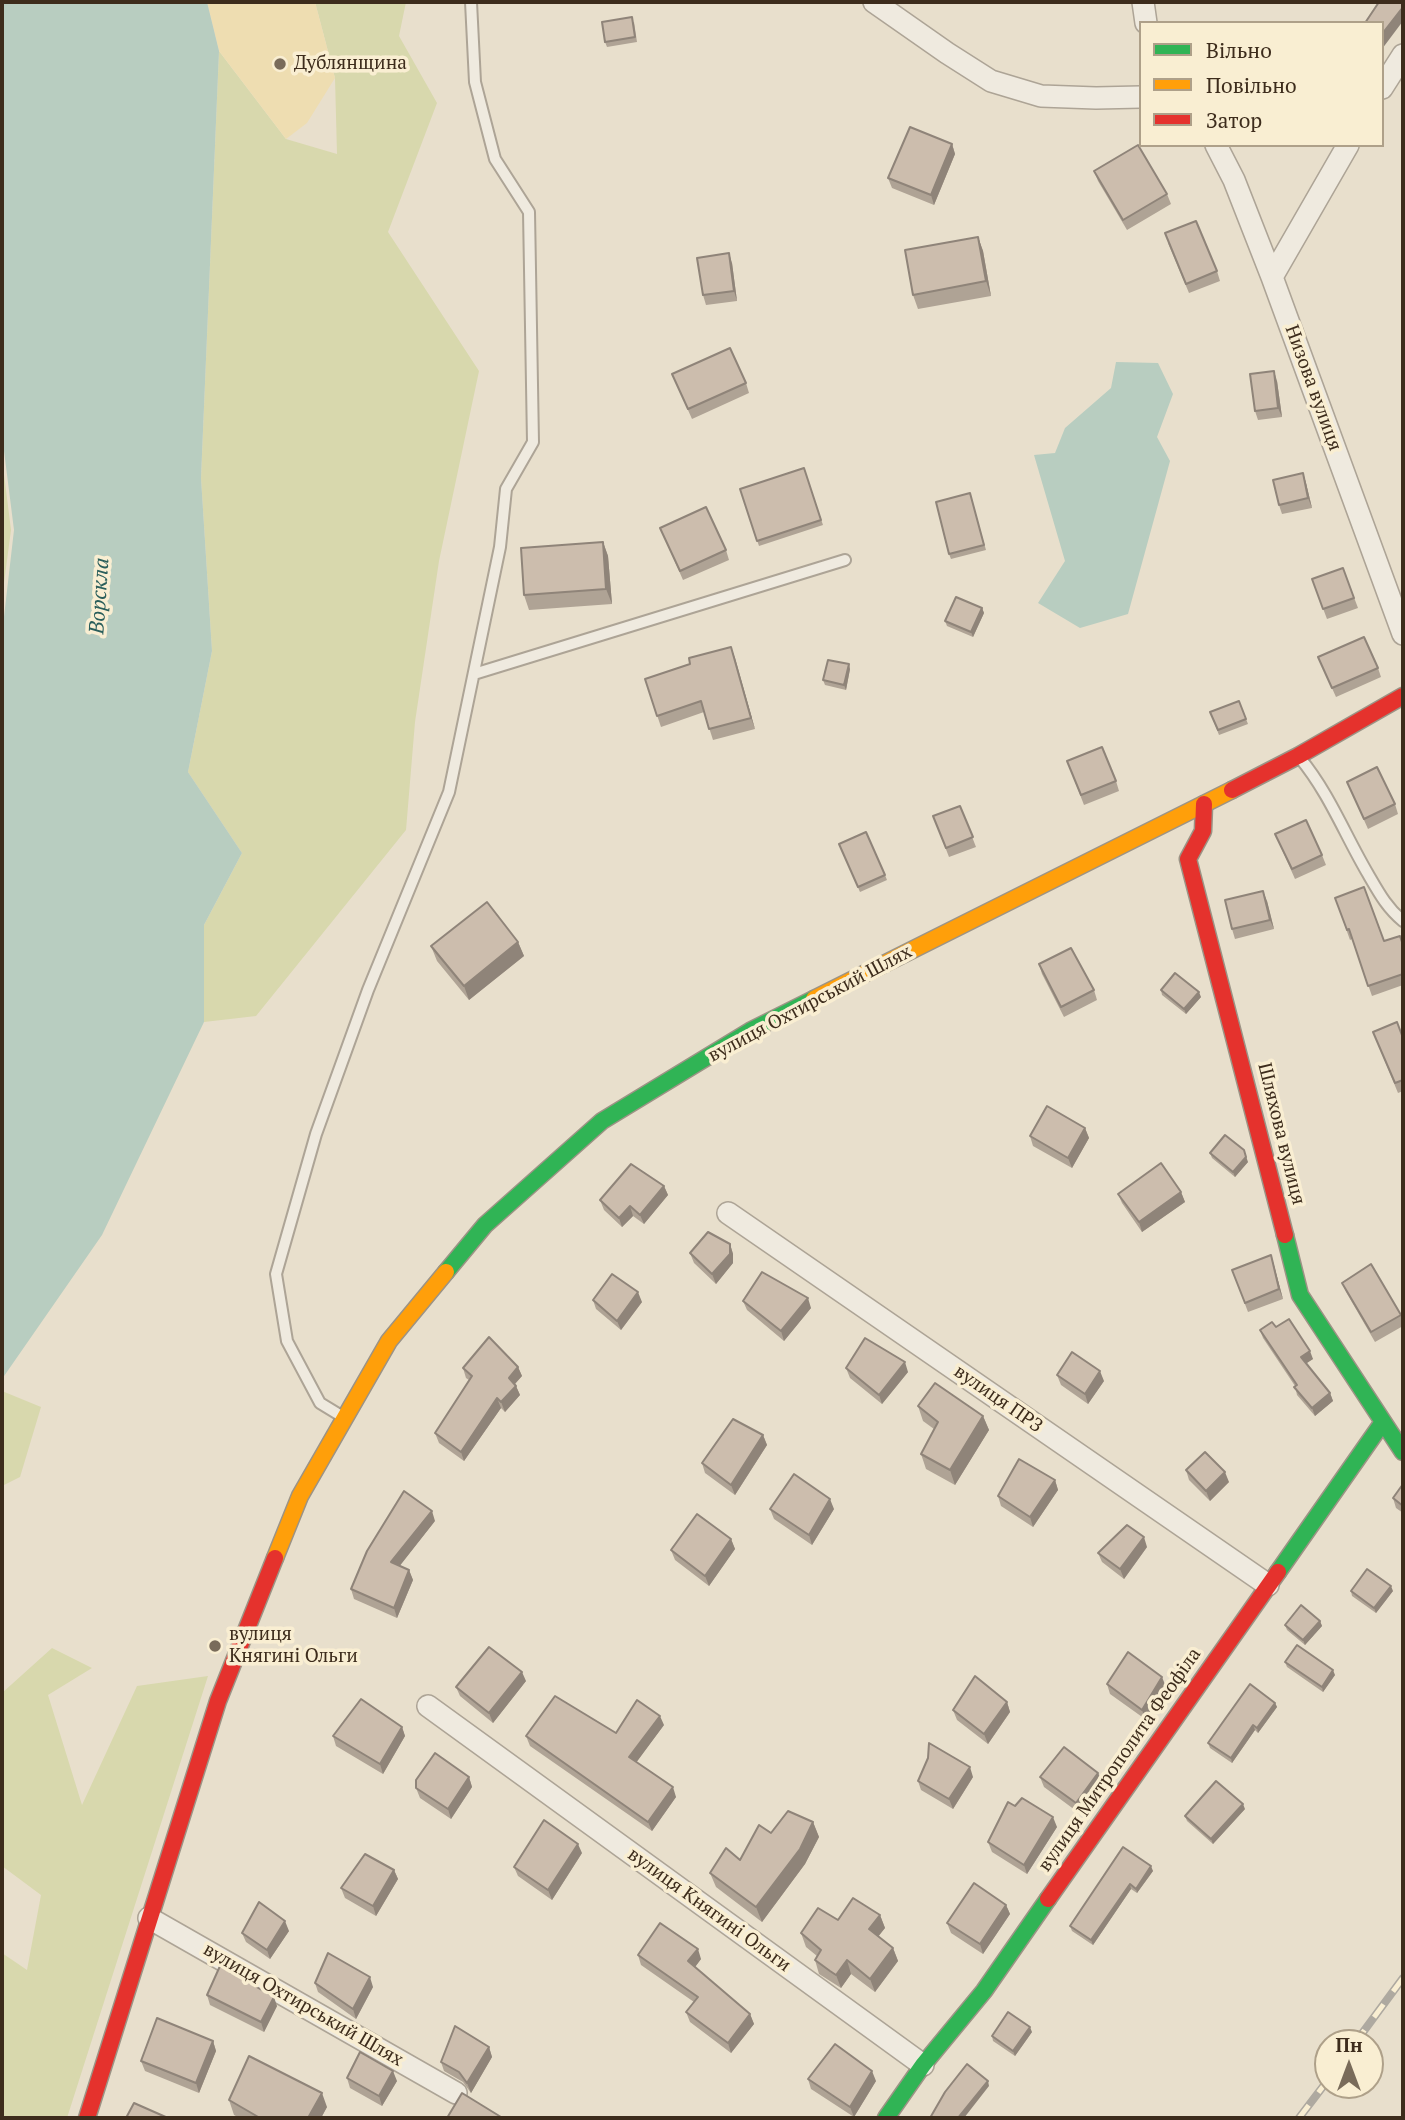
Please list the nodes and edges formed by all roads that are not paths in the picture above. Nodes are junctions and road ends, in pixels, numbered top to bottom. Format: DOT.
graph roads {
  1 [pos="471,2"];
  2 [pos="874,2"];
  3 [pos="1143,2"];
  4 [pos="1146,21"];
  5 [pos="1403,55"];
  6 [pos="1384,85"];
  7 [pos="1139,97"];
  8 [pos="1217,147"];
  9 [pos="1347,147"];
  10 [pos="1272,277"];
  11 [pos="845,560"];
  12 [pos="1403,634"];
  13 [pos="474,674"];
  14 [pos="1403,696"];
  15 [pos="1298,756"];
  16 [pos="1204,804"];
  17 [pos="1403,921"];
  18 [pos="728,1213"];
  19 [pos="345,1418"];
  20 [pos="1382,1422"];
  21 [pos="1403,1452"];
  22 [pos="1268,1585"];
  23 [pos="428,1706"];
  24 [pos="149,1918"];
  25 [pos="923,2065"];
  26 [pos="456,2093"];
  27 [pos="87,2118"];
  28 [pos="886,2118"];
  1 -- 13 [label="lane"];
  2 -- 7 [label="street"];
  3 -- 4 [label="street"];
  5 -- 6 [label="street"];
  8 -- 10 [label="street, Низова вулиця"];
  9 -- 10 [label="street"];
  10 -- 12 [label="street, Низова вулиця"];
  11 -- 13 [label="lane"];
  13 -- 19 [label="lane"];
  14 -- 15 [label="main road, вулиця Охтирський Шлях"];
  15 -- 16 [label="main road, вулиця Охтирський Шлях"];
  15 -- 17 [label="lane"];
  16 -- 19 [label="main road, вулиця Охтирський Шлях"];
  16 -- 20 [label="main road, Шляхова вулиця"];
  18 -- 22 [label="street, вулиця ПРЗ"];
  19 -- 24 [label="main road, вулиця Охтирський Шлях"];
  20 -- 21 [label="main road, Шляхова вулиця"];
  20 -- 22 [label="main road, вулиця Митрополита Феофіла"];
  22 -- 25 [label="main road, вулиця Митрополита Феофіла"];
  23 -- 25 [label="street, вулиця Княгині Ольги"];
  24 -- 26 [label="street, вулиця Охтирський Шлях"];
  24 -- 27 [label="main road, вулиця Охтирський Шлях"];
  25 -- 28 [label="main road, вулиця Митрополита Феофіла"];
}
